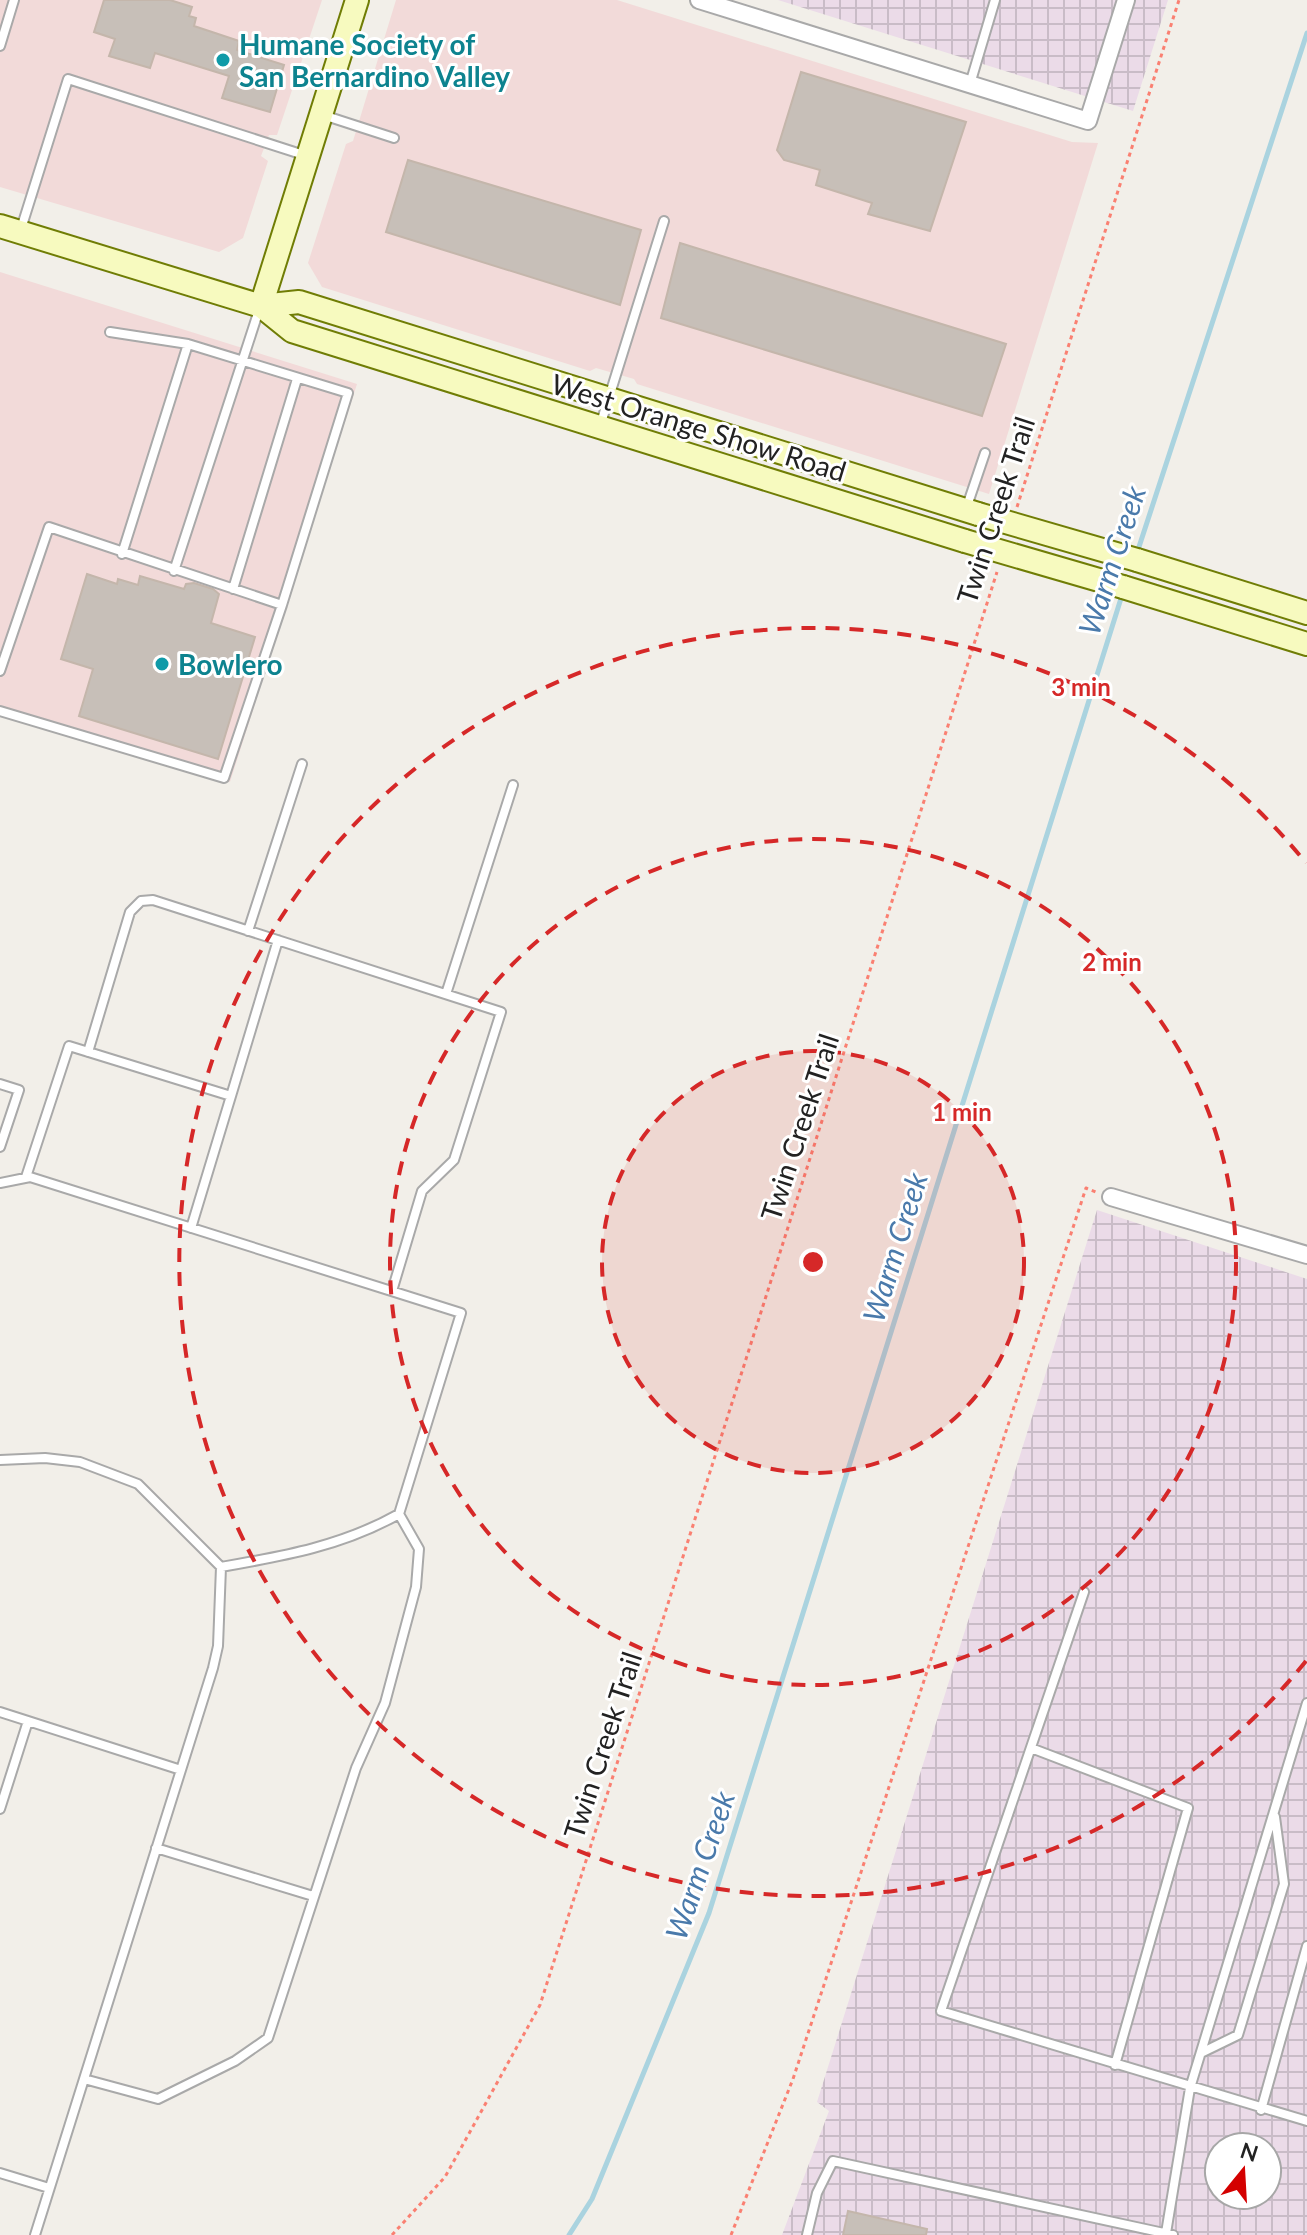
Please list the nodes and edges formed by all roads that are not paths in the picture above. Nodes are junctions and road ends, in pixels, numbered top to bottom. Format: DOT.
graph roads {
  1 [pos="14,0"];
  2 [pos="357,0"];
  3 [pos="699,0"];
  4 [pos="995,0"];
  5 [pos="1126,0"];
  6 [pos="0,46"];
  7 [pos="969,84"];
  8 [pos="321,114"];
  9 [pos="394,138"];
  10 [pos="308,156"];
  11 [pos="664,221"];
  12 [pos="10,229"];
  13 [pos="261,306"];
  14 [pos="110,332"];
  15 [pos="188,344"];
  16 [pos="243,361"];
  17 [pos="297,379"];
  18 [pos="608,399"];
  19 [pos="599,427"];
  20 [pos="985,453"];
  21 [pos="972,512"];
  22 [pos="122,554"];
  23 [pos="174,571"];
  24 [pos="233,589"];
  25 [pos="282,605"];
  26 [pos="1304,612"];
  27 [pos="1297,641"];
  28 [pos="0,671"];
  29 [pos="0,711"];
  30 [pos="302,764"];
  31 [pos="513,785"];
  32 [pos="248,931"];
  33 [pos="278,940"];
  34 [pos="446,994"];
  35 [pos="88,1052"];
  36 [pos="0,1084"];
  37 [pos="231,1096"];
  38 [pos="0,1147"];
  39 [pos="26,1177"];
  40 [pos="0,1183"];
  41 [pos="1111,1197"];
  42 [pos="191,1228"];
  43 [pos="1307,1255"];
  44 [pos="392,1291"];
  45 [pos="0,1460"];
  46 [pos="399,1514"];
  47 [pos="221,1567"];
  48 [pos="1084,1592"];
  49 [pos="1307,1703"];
  50 [pos="0,1712"];
  51 [pos="28,1721"];
  52 [pos="1031,1748"];
  53 [pos="181,1770"];
  54 [pos="0,1809"];
  55 [pos="1274,1813"];
  56 [pos="156,1848"];
  57 [pos="313,1896"];
  58 [pos="1307,1946"];
  59 [pos="1201,2053"];
  60 [pos="1115,2065"];
  61 [pos="84,2079"];
  62 [pos="1190,2088"];
  63 [pos="1261,2110"];
  64 [pos="1307,2121"];
  65 [pos="0,2173"];
  66 [pos="49,2188"];
  67 [pos="1169,2234"];
  68 [pos="35,2235"];
  69 [pos="807,2235"];
  1 -- 6 [label="lane"];
  2 -- 8 [label="main road"];
  3 -- 7 [label="street"];
  4 -- 7 [label="lane"];
  5 -- 7 [label="street"];
  8 -- 9 [label="lane"];
  8 -- 10 [label="main road"];
  10 -- 12 [label="lane"];
  10 -- 13 [label="main road"];
  11 -- 18 [label="lane"];
  12 -- 13 [label="main road, West Orange Show Road"];
  13 -- 16 [label="lane"];
  13 -- 18 [label="main road, West Orange Show Road"];
  13 -- 19 [label="main road, West Orange Show Road"];
  14 -- 15 [label="lane"];
  15 -- 16 [label="lane"];
  15 -- 22 [label="lane"];
  16 -- 17 [label="lane"];
  16 -- 23 [label="lane"];
  17 -- 24 [label="lane"];
  17 -- 25 [label="lane"];
  18 -- 19 [label="lane"];
  18 -- 21 [label="main road, West Orange Show Road"];
  19 -- 27 [label="main road, West Orange Show Road, bridge"];
  20 -- 21 [label="lane"];
  21 -- 26 [label="main road, West Orange Show Road, bridge"];
  22 -- 23 [label="lane"];
  22 -- 28 [label="lane"];
  23 -- 24 [label="lane"];
  24 -- 25 [label="lane"];
  25 -- 29 [label="lane"];
  30 -- 32 [label="lane"];
  31 -- 34 [label="lane"];
  32 -- 33 [label="lane"];
  32 -- 35 [label="lane"];
  33 -- 34 [label="lane"];
  33 -- 37 [label="lane"];
  34 -- 44 [label="lane"];
  35 -- 37 [label="lane"];
  35 -- 39 [label="lane"];
  36 -- 38 [label="lane"];
  37 -- 42 [label="lane"];
  39 -- 40 [label="lane"];
  39 -- 42 [label="lane"];
  41 -- 43 [label="street"];
  42 -- 44 [label="lane"];
  44 -- 46 [label="lane"];
  45 -- 47 [label="lane"];
  46 -- 47 [label="lane"];
  46 -- 57 [label="lane"];
  47 -- 53 [label="lane"];
  48 -- 52 [label="lane"];
  49 -- 55 [label="lane"];
  50 -- 51 [label="lane"];
  51 -- 53 [label="lane"];
  51 -- 54 [label="lane"];
  52 -- 60 [label="lane"];
  52 -- 60 [label="lane"];
  53 -- 56 [label="lane"];
  55 -- 59 [label="lane"];
  55 -- 59 [label="lane"];
  56 -- 57 [label="lane"];
  56 -- 61 [label="lane"];
  57 -- 61 [label="lane"];
  58 -- 63 [label="lane"];
  59 -- 62 [label="lane"];
  60 -- 62 [label="lane"];
  61 -- 66 [label="lane"];
  62 -- 63 [label="lane"];
  62 -- 67 [label="lane"];
  63 -- 64 [label="lane"];
  65 -- 66 [label="lane"];
  66 -- 68 [label="lane"];
  67 -- 69 [label="lane"];
}
